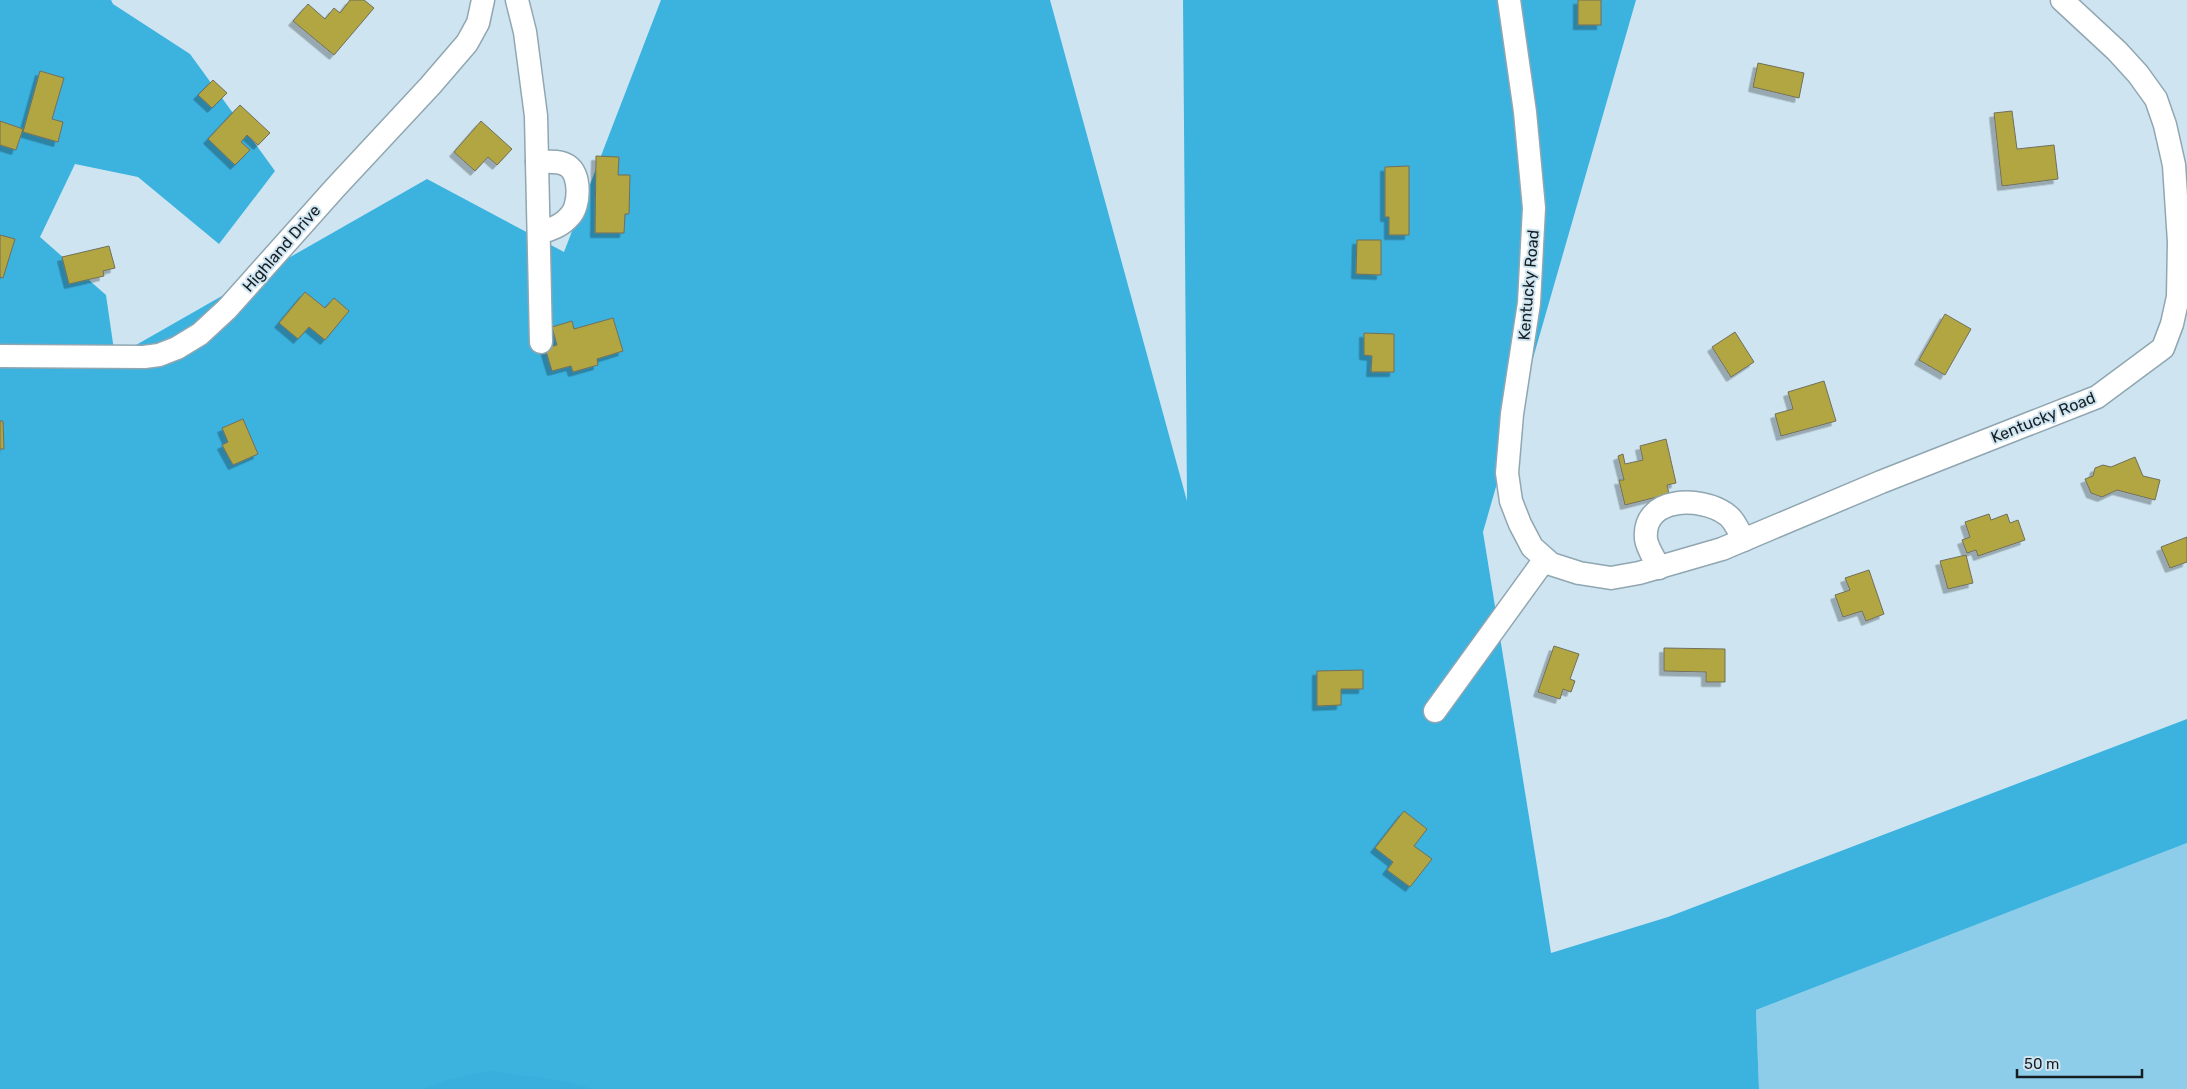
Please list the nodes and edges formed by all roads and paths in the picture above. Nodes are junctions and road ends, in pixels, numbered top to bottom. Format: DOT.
graph roads {
  1 [pos="483,0"];
  2 [pos="517,0"];
  3 [pos="1509,0"];
  4 [pos="2062,0"];
  5 [pos="537,162"];
  6 [pos="540,233"];
  7 [pos="541,342"];
  8 [pos="0,356"];
  9 [pos="1744,540"];
  10 [pos="1546,559"];
  11 [pos="1658,568"];
  12 [pos="1435,711"];
  1 -- 8 [label="street, Highland Drive"];
  2 -- 5 [label="street"];
  3 -- 10 [label="street, Kentucky Road"];
  4 -- 9 [label="street, Kentucky Road"];
  5 -- 6 [label="street"];
  5 -- 6 [label="street"];
  6 -- 7 [label="street"];
  9 -- 11 [label="street, Kentucky Road"];
  9 -- 11 [label="street"];
  10 -- 11 [label="street, Kentucky Road"];
  10 -- 12 [label="street"];
}
